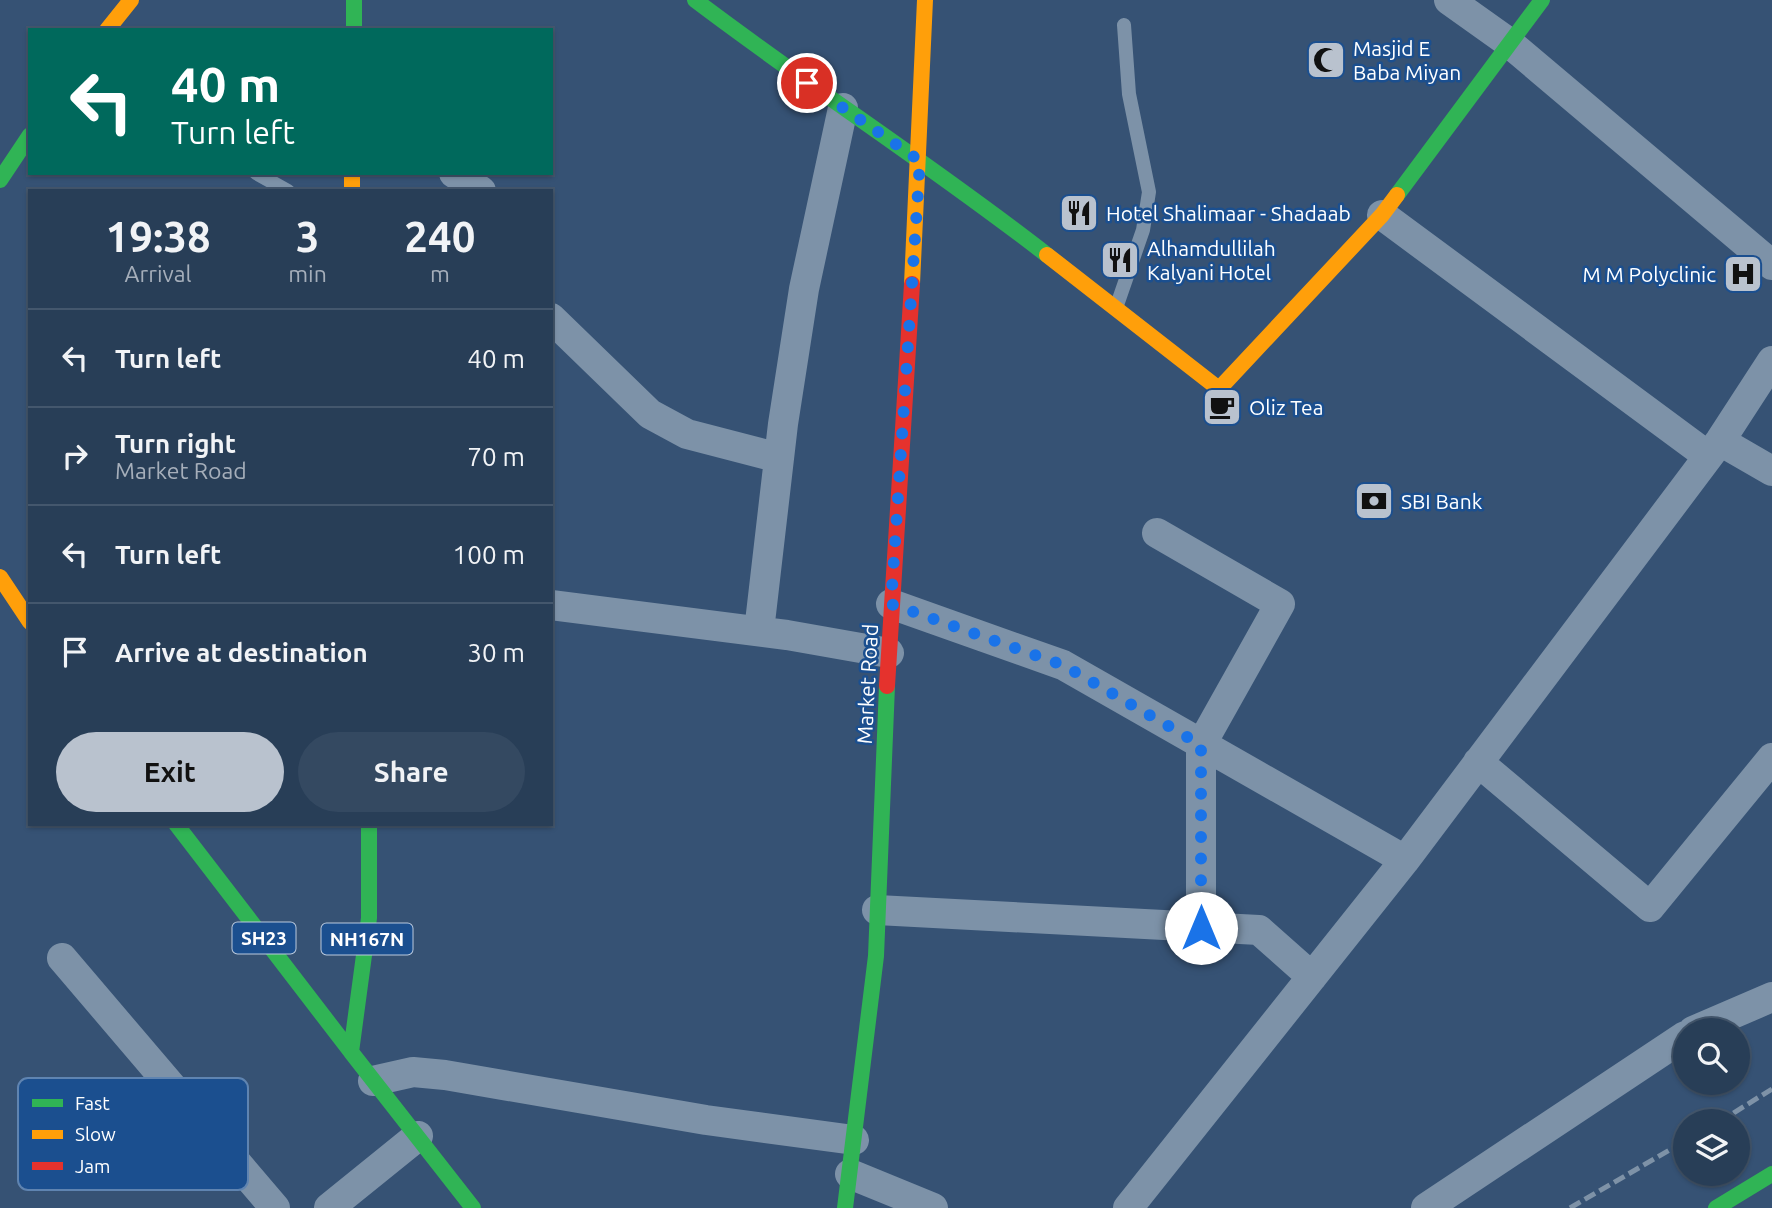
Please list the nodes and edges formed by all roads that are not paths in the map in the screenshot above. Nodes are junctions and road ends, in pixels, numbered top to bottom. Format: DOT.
graph roads {
  1 [pos="131,0"];
  2 [pos="354,0"];
  3 [pos="695,0"];
  4 [pos="925,0"];
  5 [pos="1449,0"];
  6 [pos="1542,0"];
  7 [pos="1124,25"];
  8 [pos="109,28"];
  9 [pos="354,28"];
  10 [pos="1508,42"];
  11 [pos="843,108"];
  12 [pos="28,138"];
  13 [pos="920,161"];
  14 [pos="260,175"];
  15 [pos="457,175"];
  16 [pos="0,180"];
  17 [pos="284,189"];
  18 [pos="478,189"];
  19 [pos="1382,215"];
  20 [pos="1772,265"];
  21 [pos="1116,309"];
  22 [pos="553,320"];
  23 [pos="1772,361"];
  24 [pos="1714,449"];
  25 [pos="779,458"];
  26 [pos="1772,471"];
  27 [pos="1157,533"];
  28 [pos="0,577"];
  29 [pos="891,604"];
  30 [pos="553,605"];
  31 [pos="28,619"];
  32 [pos="759,631"];
  33 [pos="889,653"];
  34 [pos="1201,745"];
  35 [pos="1772,758"];
  36 [pos="1478,762"];
  37 [pos="178,826"];
  38 [pos="369,826"];
  39 [pos="1405,860"];
  40 [pos="877,909"];
  41 [pos="1201,928"];
  42 [pos="62,958"];
  43 [pos="1312,977"];
  44 [pos="1772,997"];
  45 [pos="1723,1018"];
  46 [pos="1673,1044"];
  47 [pos="351,1052"];
  48 [pos="164,1078"];
  49 [pos="373,1082"];
  50 [pos="418,1136"];
  51 [pos="854,1140"];
  52 [pos="850,1174"];
  53 [pos="248,1176"];
  54 [pos="1757,1190"];
  55 [pos="275,1208"];
  56 [pos="329,1208"];
  57 [pos="474,1208"];
  58 [pos="845,1208"];
  59 [pos="933,1208"];
  60 [pos="1128,1208"];
  61 [pos="1426,1208"];
  62 [pos="1716,1208"];
  1 -- 8 [label="main road"];
  2 -- 9 [label="main road"];
  3 -- 11 [label="main road"];
  4 -- 13 [label="main road, Market Road"];
  5 -- 10 [label="street"];
  6 -- 10 [label="main road"];
  7 -- 21 [label="lane"];
  10 -- 19 [label="main road"];
  10 -- 20 [label="street"];
  11 -- 13 [label="main road"];
  11 -- 25 [label="street"];
  12 -- 16 [label="main road"];
  13 -- 21 [label="main road"];
  13 -- 29 [label="main road, Market Road"];
  14 -- 17 [label="lane"];
  15 -- 18 [label="street"];
  19 -- 21 [label="main road"];
  19 -- 24 [label="street"];
  22 -- 25 [label="street"];
  23 -- 24 [label="street"];
  24 -- 26 [label="street"];
  24 -- 36 [label="street"];
  25 -- 32 [label="street"];
  27 -- 34 [label="street"];
  28 -- 31 [label="main road"];
  29 -- 33 [label="main road, Market Road"];
  29 -- 34 [label="street"];
  30 -- 32 [label="street"];
  32 -- 33 [label="street"];
  33 -- 40 [label="main road, Market Road"];
  34 -- 39 [label="street"];
  34 -- 41 [label="street"];
  35 -- 36 [label="street"];
  36 -- 39 [label="street"];
  37 -- 47 [label="main road, SH23"];
  38 -- 47 [label="main road, NH167N"];
  39 -- 43 [label="street"];
  40 -- 41 [label="street"];
  40 -- 51 [label="main road, Market Road"];
  41 -- 43 [label="street"];
  42 -- 48 [label="street"];
  43 -- 60 [label="street"];
  44 -- 45 [label="street"];
  46 -- 61 [label="street"];
  47 -- 49 [label="main road"];
  49 -- 50 [label="main road"];
  49 -- 51 [label="street"];
  50 -- 56 [label="street"];
  50 -- 57 [label="main road"];
  51 -- 52 [label="main road, Market Road"];
  52 -- 58 [label="main road, Market Road"];
  52 -- 59 [label="street"];
  53 -- 55 [label="street"];
  54 -- 62 [label="main road"];
}
